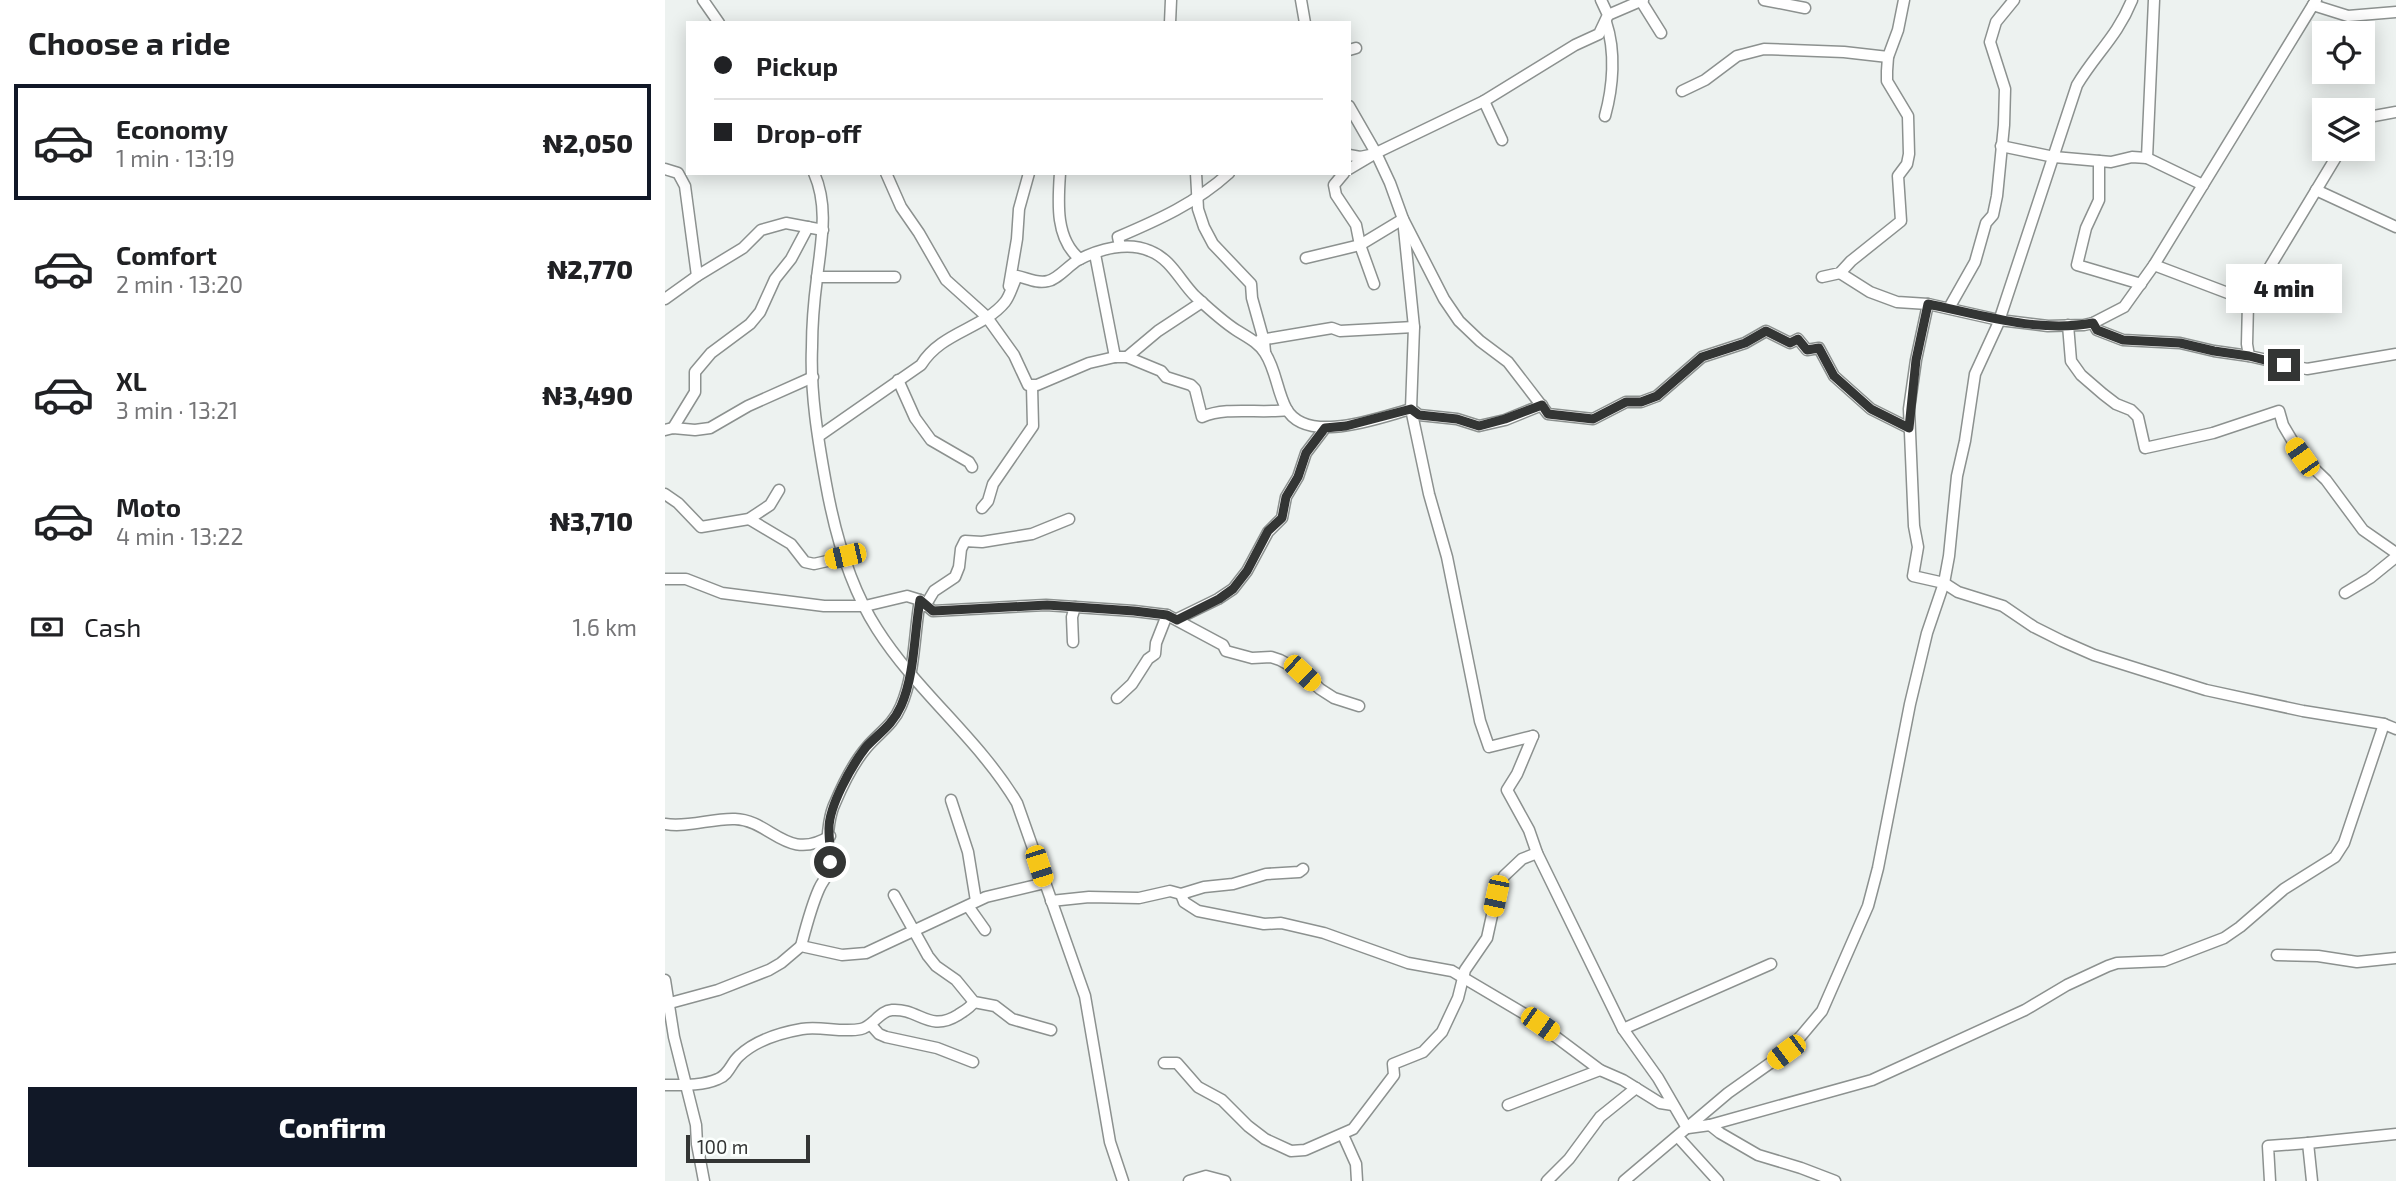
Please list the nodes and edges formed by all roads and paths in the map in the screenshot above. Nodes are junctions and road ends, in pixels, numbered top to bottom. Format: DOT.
graph roads {
  1 [pos="703,0"];
  2 [pos="1171,0"];
  3 [pos="1301,0"];
  4 [pos="1601,0"];
  5 [pos="1642,0"];
  6 [pos="1764,0"];
  7 [pos="1903,0"];
  8 [pos="2014,0"];
  9 [pos="2132,0"];
  10 [pos="2154,0"];
  11 [pos="2314,3"];
  12 [pos="1805,8"];
  13 [pos="2396,12"];
  14 [pos="1607,19"];
  15 [pos="718,21"];
  16 [pos="1170,21"];
  17 [pos="1305,21"];
  18 [pos="1661,33"];
  19 [pos="1888,57"];
  20 [pos="1682,91"];
  21 [pos="1484,101"];
  22 [pos="1351,109"];
  23 [pos="2396,112"];
  24 [pos="1605,116"];
  25 [pos="2375,116"];
  26 [pos="1502,140"];
  27 [pos="2001,146"];
  28 [pos="1376,153"];
  29 [pos="1351,155"];
  30 [pos="2054,157"];
  31 [pos="2147,158"];
  32 [pos="2099,161"];
  33 [pos="2334,161"];
  34 [pos="1351,168"];
  35 [pos="665,169"];
  36 [pos="815,175"];
  37 [pos="887,175"];
  38 [pos="1028,175"];
  39 [pos="1060,175"];
  40 [pos="1196,175"];
  41 [pos="1226,175"];
  42 [pos="1342,175"];
  43 [pos="2203,186"];
  44 [pos="2316,190"];
  45 [pos="1197,198"];
  46 [pos="1403,219"];
  47 [pos="809,227"];
  48 [pos="2396,227"];
  49 [pos="823,230"];
  50 [pos="1360,245"];
  51 [pos="1120,246"];
  52 [pos="1095,254"];
  53 [pos="1306,258"];
  54 [pos="1080,259"];
  55 [pos="1427,265"];
  56 [pos="2154,265"];
  57 [pos="1408,273"];
  58 [pos="1840,273"];
  59 [pos="697,276"];
  60 [pos="817,277"];
  61 [pos="1822,277"];
  62 [pos="895,278"];
  63 [pos="1374,284"];
  64 [pos="2141,284"];
  65 [pos="1009,292"];
  66 [pos="665,299"];
  67 [pos="1202,302"];
  68 [pos="2248,303"];
  69 [pos="1928,304"];
  70 [pos="1949,309"];
  71 [pos="986,316"];
  72 [pos="1999,320"];
  73 [pos="2093,323"];
  74 [pos="2068,326"];
  75 [pos="1414,327"];
  76 [pos="1261,344"];
  77 [pos="2396,354"];
  78 [pos="2249,356"];
  79 [pos="1115,357"];
  80 [pos="1127,357"];
  81 [pos="814,377"];
  82 [pos="898,380"];
  83 [pos="1032,386"];
  84 [pos="1542,405"];
  85 [pos="1411,409"];
  86 [pos="1287,410"];
  87 [pos="1325,428"];
  88 [pos="1909,428"];
  89 [pos="669,429"];
  90 [pos="819,436"];
  91 [pos="972,467"];
  92 [pos="779,490"];
  93 [pos="665,494"];
  94 [pos="982,508"];
  95 [pos="749,519"];
  96 [pos="1069,519"];
  97 [pos="2396,555"];
  98 [pos="845,556"];
  99 [pos="665,579"];
  100 [pos="1944,583"];
  101 [pos="2344,593"];
  102 [pos="923,603"];
  103 [pos="865,606"];
  104 [pos="1075,607"];
  105 [pos="1172,617"];
  106 [pos="1073,642"];
  107 [pos="910,672"];
  108 [pos="1117,698"];
  109 [pos="1359,706"];
  110 [pos="2384,724"];
  111 [pos="2396,729"];
  112 [pos="951,800"];
  113 [pos="665,824"];
  114 [pos="830,836"];
  115 [pos="1537,853"];
  116 [pos="1303,869"];
  117 [pos="1045,883"];
  118 [pos="1181,894"];
  119 [pos="894,895"];
  120 [pos="1051,901"];
  121 [pos="972,904"];
  122 [pos="985,930"];
  123 [pos="914,932"];
  124 [pos="801,946"];
  125 [pos="2277,955"];
  126 [pos="2396,958"];
  127 [pos="1771,964"];
  128 [pos="1462,979"];
  129 [pos="666,986"];
  130 [pos="974,1002"];
  131 [pos="670,1003"];
  132 [pos="871,1025"];
  133 [pos="1623,1029"];
  134 [pos="1051,1030"];
  135 [pos="973,1062"];
  136 [pos="1164,1063"];
  137 [pos="1600,1070"];
  138 [pos="665,1084"];
  139 [pos="685,1085"];
  140 [pos="1636,1088"];
  141 [pos="1508,1105"];
  142 [pos="1673,1105"];
  143 [pos="1710,1125"];
  144 [pos="1687,1128"];
  145 [pos="2396,1134"];
  146 [pos="1343,1135"];
  147 [pos="1678,1137"];
  148 [pos="2308,1143"];
  149 [pos="1818,1178"];
  150 [pos="704,1181"];
  151 [pos="1123,1181"];
  152 [pos="1189,1181"];
  153 [pos="1225,1181"];
  154 [pos="1357,1181"];
  155 [pos="1547,1181"];
  156 [pos="1624,1181"];
  157 [pos="1717,1181"];
  158 [pos="1835,1181"];
  159 [pos="2270,1181"];
  160 [pos="2312,1181"];
  1 -- 15 [label="street"];
  2 -- 16 [label="street"];
  3 -- 17 [label="street"];
  4 -- 14 [label="street"];
  5 -- 14 [label="street"];
  5 -- 18 [label="street"];
  6 -- 12 [label="street"];
  7 -- 19 [label="street"];
  8 -- 27 [label="street"];
  9 -- 30 [label="street"];
  10 -- 31 [label="street"];
  11 -- 13 [label="street"];
  11 -- 43 [label="street"];
  14 -- 21 [label="street"];
  14 -- 24 [label="street"];
  19 -- 20 [label="street"];
  19 -- 58 [label="street"];
  21 -- 26 [label="street"];
  21 -- 28 [label="street"];
  22 -- 28 [label="street"];
  23 -- 25 [label="street"];
  27 -- 30 [label="street"];
  27 -- 70 [label="street"];
  28 -- 29 [label="street"];
  28 -- 34 [label="street"];
  28 -- 46 [label="street"];
  30 -- 32 [label="street"];
  30 -- 72 [label="street"];
  31 -- 32 [label="street"];
  31 -- 43 [label="street"];
  32 -- 64 [label="street"];
  33 -- 44 [label="street"];
  35 -- 59 [label="street"];
  36 -- 49 [label="street"];
  37 -- 71 [label="street"];
  38 -- 65 [label="street"];
  39 -- 54 [label="street"];
  40 -- 45 [label="street"];
  41 -- 45 [label="street"];
  42 -- 50 [label="street"];
  43 -- 56 [label="street"];
  44 -- 48 [label="street"];
  44 -- 68 [label="street"];
  45 -- 51 [label="street"];
  45 -- 76 [label="street"];
  46 -- 50 [label="street"];
  46 -- 55 [label="street"];
  46 -- 57 [label="street"];
  47 -- 49 [label="street"];
  47 -- 59 [label="street"];
  47 -- 89 [label="street"];
  49 -- 60 [label="street"];
  50 -- 53 [label="street"];
  50 -- 63 [label="street"];
  51 -- 52 [label="street"];
  51 -- 67 [label="street"];
  52 -- 54 [label="street"];
  52 -- 79 [label="street"];
  54 -- 65 [label="street"];
  55 -- 57 [label="street"];
  55 -- 84 [label="street"];
  56 -- 64 [label="street"];
  56 -- 68 [label="street"];
  57 -- 75 [label="street"];
  58 -- 61 [label="street"];
  58 -- 69 [label="street"];
  59 -- 66 [label="street"];
  60 -- 62 [label="street"];
  60 -- 81 [label="street"];
  64 -- 73 [label="street"];
  65 -- 71 [label="street"];
  67 -- 76 [label="street"];
  67 -- 80 [label="street"];
  68 -- 78 [label="street"];
  69 -- 70 [label="street"];
  69 -- 88 [label="street"];
  70 -- 72 [label="street"];
  71 -- 82 [label="street"];
  71 -- 83 [label="street"];
  72 -- 74 [label="street"];
  72 -- 100 [label="street"];
  73 -- 74 [label="street"];
  73 -- 78 [label="street"];
  74 -- 97 [label="street"];
  75 -- 76 [label="street"];
  75 -- 85 [label="street"];
  76 -- 86 [label="street"];
  77 -- 78 [label="street"];
  79 -- 80 [label="street"];
  79 -- 83 [label="street"];
  80 -- 86 [label="street"];
  81 -- 89 [label="street"];
  81 -- 90 [label="street"];
  82 -- 90 [label="street"];
  82 -- 91 [label="street"];
  83 -- 94 [label="street"];
  84 -- 85 [label="street"];
  84 -- 88 [label="street"];
  85 -- 87 [label="street"];
  85 -- 115 [label="street"];
  86 -- 87 [label="street"];
  87 -- 105 [label="street"];
  88 -- 100 [label="street"];
  90 -- 98 [label="street"];
  92 -- 95 [label="street"];
  93 -- 95 [label="street"];
  95 -- 98 [label="street"];
  96 -- 102 [label="street"];
  97 -- 101 [label="street"];
  98 -- 103 [label="street"];
  99 -- 103 [label="street"];
  100 -- 110 [label="street"];
  100 -- 144 [label="street"];
  102 -- 103 [label="street"];
  102 -- 104 [label="street"];
  102 -- 107 [label="street"];
  103 -- 107 [label="street"];
  104 -- 105 [label="street"];
  104 -- 106 [label="street"];
  105 -- 108 [label="street"];
  105 -- 109 [label="street"];
  107 -- 114 [label="street"];
  107 -- 117 [label="street"];
  110 -- 111 [label="street"];
  110 -- 143 [label="street"];
  112 -- 121 [label="street"];
  113 -- 114 [label="street"];
  114 -- 124 [label="street"];
  115 -- 128 [label="street"];
  115 -- 133 [label="street"];
  116 -- 118 [label="street"];
  117 -- 120 [label="street"];
  117 -- 121 [label="street"];
  118 -- 120 [label="street"];
  118 -- 128 [label="street"];
  119 -- 123 [label="street"];
  120 -- 151 [label="street"];
  121 -- 122 [label="street"];
  121 -- 123 [label="street"];
  123 -- 124 [label="street"];
  123 -- 130 [label="street"];
  124 -- 131 [label="street"];
  125 -- 126 [label="street"];
  127 -- 133 [label="street"];
  128 -- 137 [label="street"];
  128 -- 146 [label="street"];
  129 -- 131 [label="street"];
  130 -- 132 [label="street"];
  130 -- 134 [label="street"];
  131 -- 139 [label="street"];
  132 -- 135 [label="street"];
  132 -- 139 [label="street"];
  133 -- 142 [label="street"];
  136 -- 146 [label="street"];
  137 -- 140 [label="street"];
  137 -- 141 [label="street"];
  138 -- 139 [label="street"];
  139 -- 150 [label="street"];
  140 -- 142 [label="street"];
  140 -- 155 [label="street"];
  142 -- 144 [label="street"];
  143 -- 144 [label="street"];
  143 -- 149 [label="street"];
  144 -- 147 [label="street"];
  145 -- 148 [label="street"];
  146 -- 154 [label="street"];
  147 -- 156 [label="street"];
  147 -- 157 [label="street"];
  148 -- 159 [label="street"];
  148 -- 160 [label="street"];
  149 -- 158 [label="street"];
  152 -- 153 [label="street"];
}
